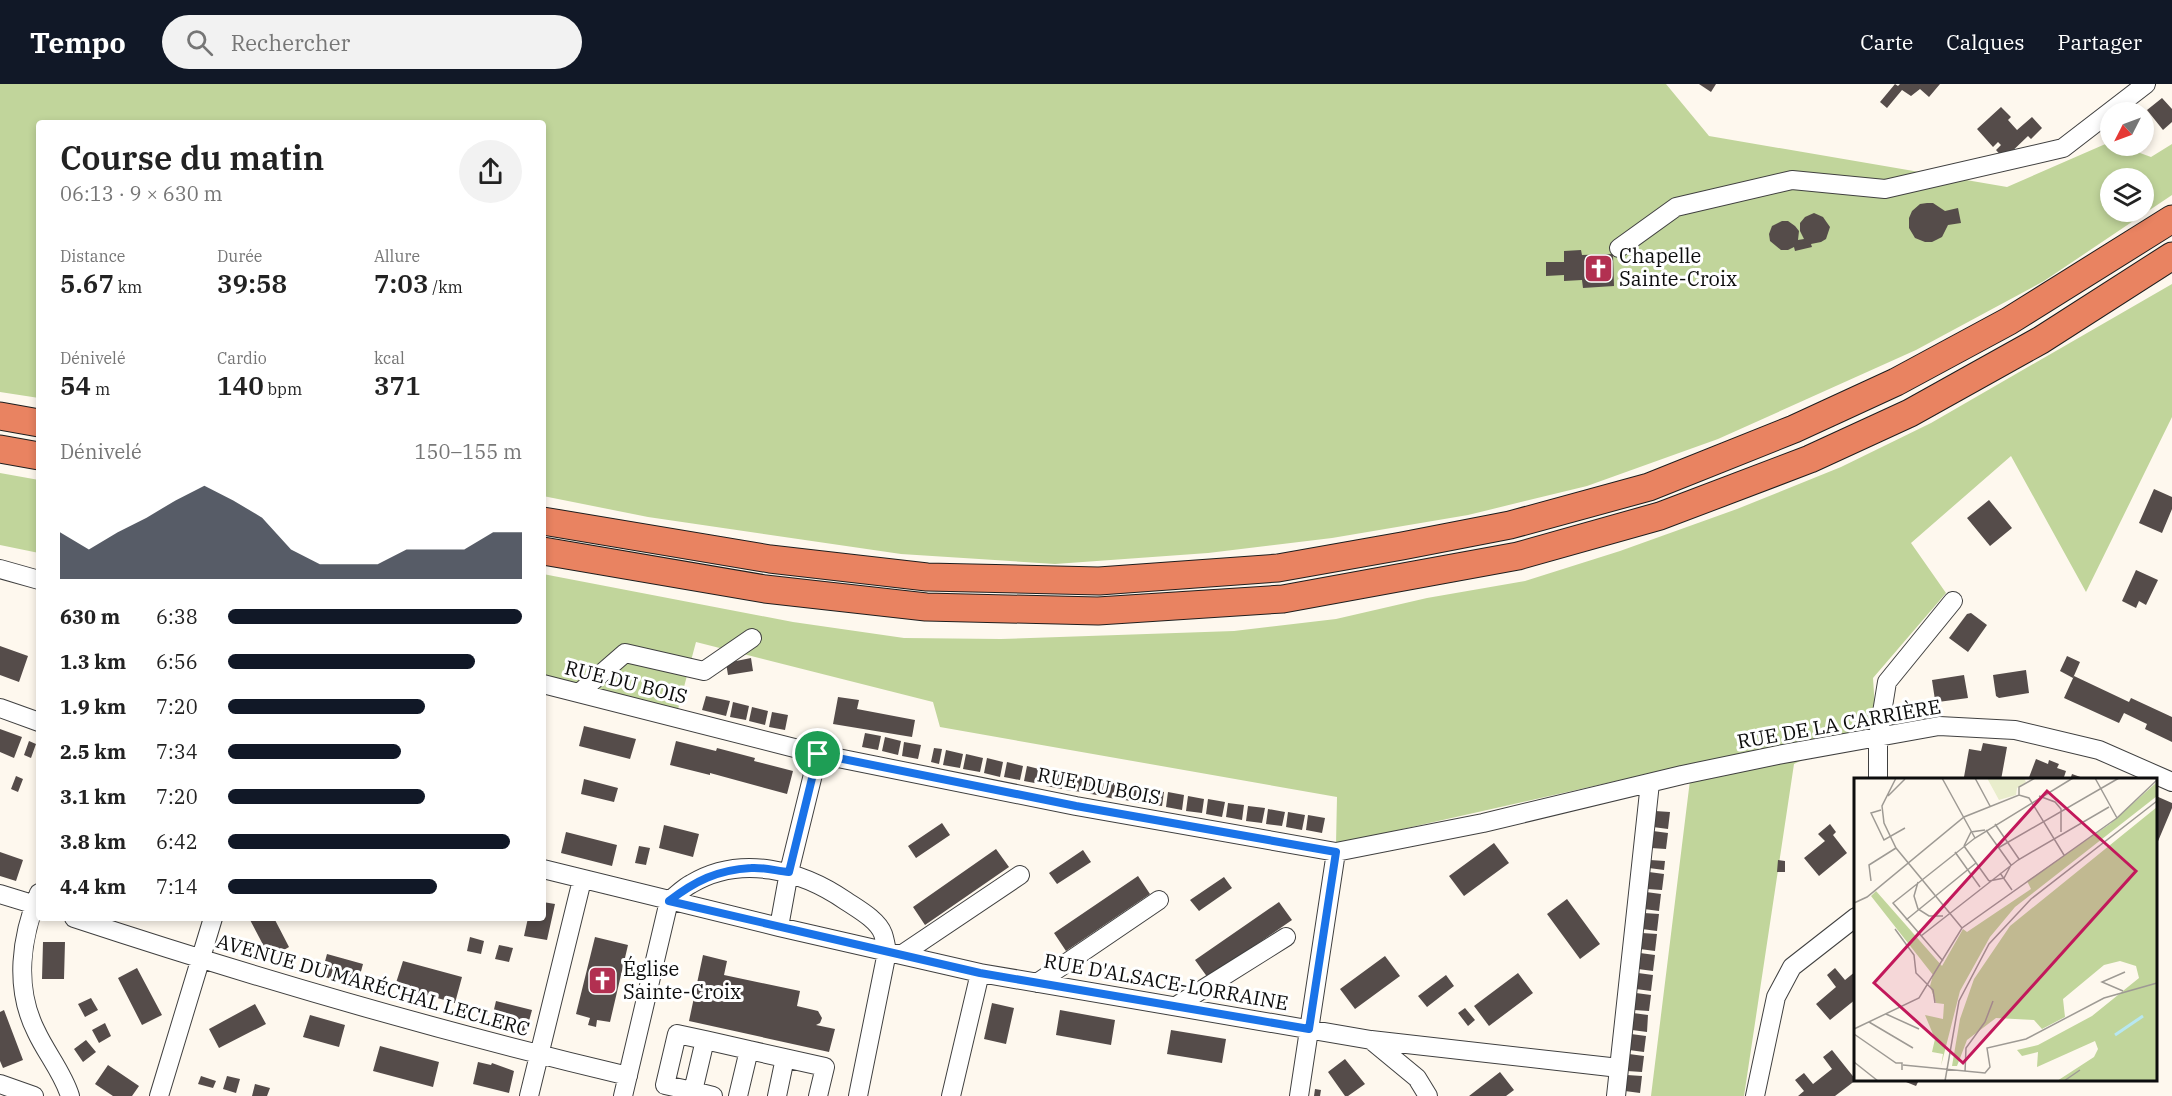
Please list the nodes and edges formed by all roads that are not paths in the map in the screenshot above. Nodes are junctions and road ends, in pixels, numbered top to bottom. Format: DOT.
graph roads {
  1 [pos="2146,84"];
  2 [pos="2172,219"];
  3 [pos="1619,248"];
  4 [pos="2172,256"];
  5 [pos="0,416"];
  6 [pos="36,422"];
  7 [pos="0,449"];
  8 [pos="36,455"];
  9 [pos="546,522"];
  10 [pos="546,552"];
  11 [pos="0,569"];
  12 [pos="36,579"];
  13 [pos="1953,601"];
  14 [pos="752,638"];
  15 [pos="546,685"];
  16 [pos="579,693"];
  17 [pos="0,708"];
  18 [pos="36,721"];
  19 [pos="1878,737"];
  20 [pos="818,754"];
  21 [pos="1878,778"];
  22 [pos="2172,782"];
  23 [pos="1650,783"];
  24 [pos="1336,852"];
  25 [pos="546,870"];
  26 [pos="789,872"];
  27 [pos="1020,875"];
  28 [pos="582,880"];
  29 [pos="0,894"];
  30 [pos="1159,900"];
  31 [pos="669,901"];
  32 [pos="36,902"];
  33 [pos="36,905"];
  34 [pos="1854,919"];
  35 [pos="83,921"];
  36 [pos="212,921"];
  37 [pos="779,927"];
  38 [pos="1286,936"];
  39 [pos="894,954"];
  40 [pos="199,959"];
  41 [pos="980,973"];
  42 [pos="1037,983"];
  43 [pos="1176,1006"];
  44 [pos="1309,1029"];
  45 [pos="705,1040"];
  46 [pos="1371,1040"];
  47 [pos="749,1050"];
  48 [pos="538,1055"];
  49 [pos="785,1058"];
  50 [pos="1619,1068"];
  51 [pos="628,1076"];
  52 [pos="0,1084"];
  53 [pos="693,1091"];
  54 [pos="34,1096"];
  55 [pos="70,1096"];
  56 [pos="159,1096"];
  57 [pos="529,1096"];
  58 [pos="623,1096"];
  59 [pos="713,1096"];
  60 [pos="738,1096"];
  61 [pos="777,1096"];
  62 [pos="818,1096"];
  63 [pos="858,1096"];
  64 [pos="951,1096"];
  65 [pos="1299,1096"];
  66 [pos="1428,1096"];
  67 [pos="1616,1096"];
  68 [pos="1755,1096"];
  1 -- 3 [label="street"];
  2 -- 9 [label="highway"];
  4 -- 10 [label="highway"];
  5 -- 6 [label="highway"];
  7 -- 8 [label="highway"];
  11 -- 12 [label="street"];
  13 -- 19 [label="street"];
  14 -- 16 [label="street"];
  15 -- 16 [label="street, RUE DU BOIS"];
  16 -- 20 [label="street, RUE DU BOIS"];
  17 -- 18 [label="street"];
  19 -- 21 [label="street"];
  19 -- 22 [label="street, RUE DE LA CARRIÈRE"];
  19 -- 23 [label="street, RUE DE LA CARRIÈRE"];
  20 -- 24 [label="street, RUE DU BOIS"];
  20 -- 26 [label="street"];
  23 -- 24 [label="street, RUE DU BOIS"];
  23 -- 50 [label="street"];
  24 -- 44 [label="street"];
  25 -- 28 [label="street, RUE D'ALSACE-LORRAINE"];
  26 -- 31 [label="street"];
  26 -- 37 [label="street"];
  26 -- 39 [label="street"];
  27 -- 39 [label="street"];
  28 -- 31 [label="street, RUE D'ALSACE-LORRAINE"];
  28 -- 48 [label="street"];
  29 -- 32 [label="street"];
  30 -- 42 [label="street"];
  31 -- 37 [label="street, RUE D'ALSACE-LORRAINE"];
  31 -- 51 [label="street"];
  33 -- 55 [label="street"];
  34 -- 68 [label="street"];
  35 -- 40 [label="street, AVENUE DU MARÉCHAL LECLERC"];
  36 -- 40 [label="street"];
  37 -- 39 [label="street, RUE D'ALSACE-LORRAINE"];
  38 -- 43 [label="street"];
  39 -- 41 [label="street, RUE D'ALSACE-LORRAINE"];
  39 -- 63 [label="street"];
  40 -- 48 [label="street, AVENUE DU MARÉCHAL LECLERC"];
  40 -- 56 [label="street"];
  41 -- 42 [label="street, RUE D'ALSACE-LORRAINE"];
  41 -- 64 [label="street"];
  42 -- 43 [label="street, RUE D'ALSACE-LORRAINE"];
  43 -- 44 [label="street, RUE D'ALSACE-LORRAINE"];
  44 -- 46 [label="street, RUE D'ALSACE-LORRAINE"];
  44 -- 65 [label="street"];
  45 -- 47 [label="street"];
  45 -- 53 [label="street"];
  45 -- 53 [label="street"];
  46 -- 50 [label="street, RUE D'ALSACE-LORRAINE"];
  46 -- 66 [label="street"];
  47 -- 49 [label="street"];
  47 -- 60 [label="street"];
  48 -- 51 [label="street, AVENUE DU MARÉCHAL LECLERC"];
  48 -- 57 [label="street"];
  49 -- 61 [label="street"];
  49 -- 62 [label="street"];
  50 -- 67 [label="street"];
  51 -- 58 [label="street"];
  52 -- 54 [label="street"];
  53 -- 59 [label="street"];
}
